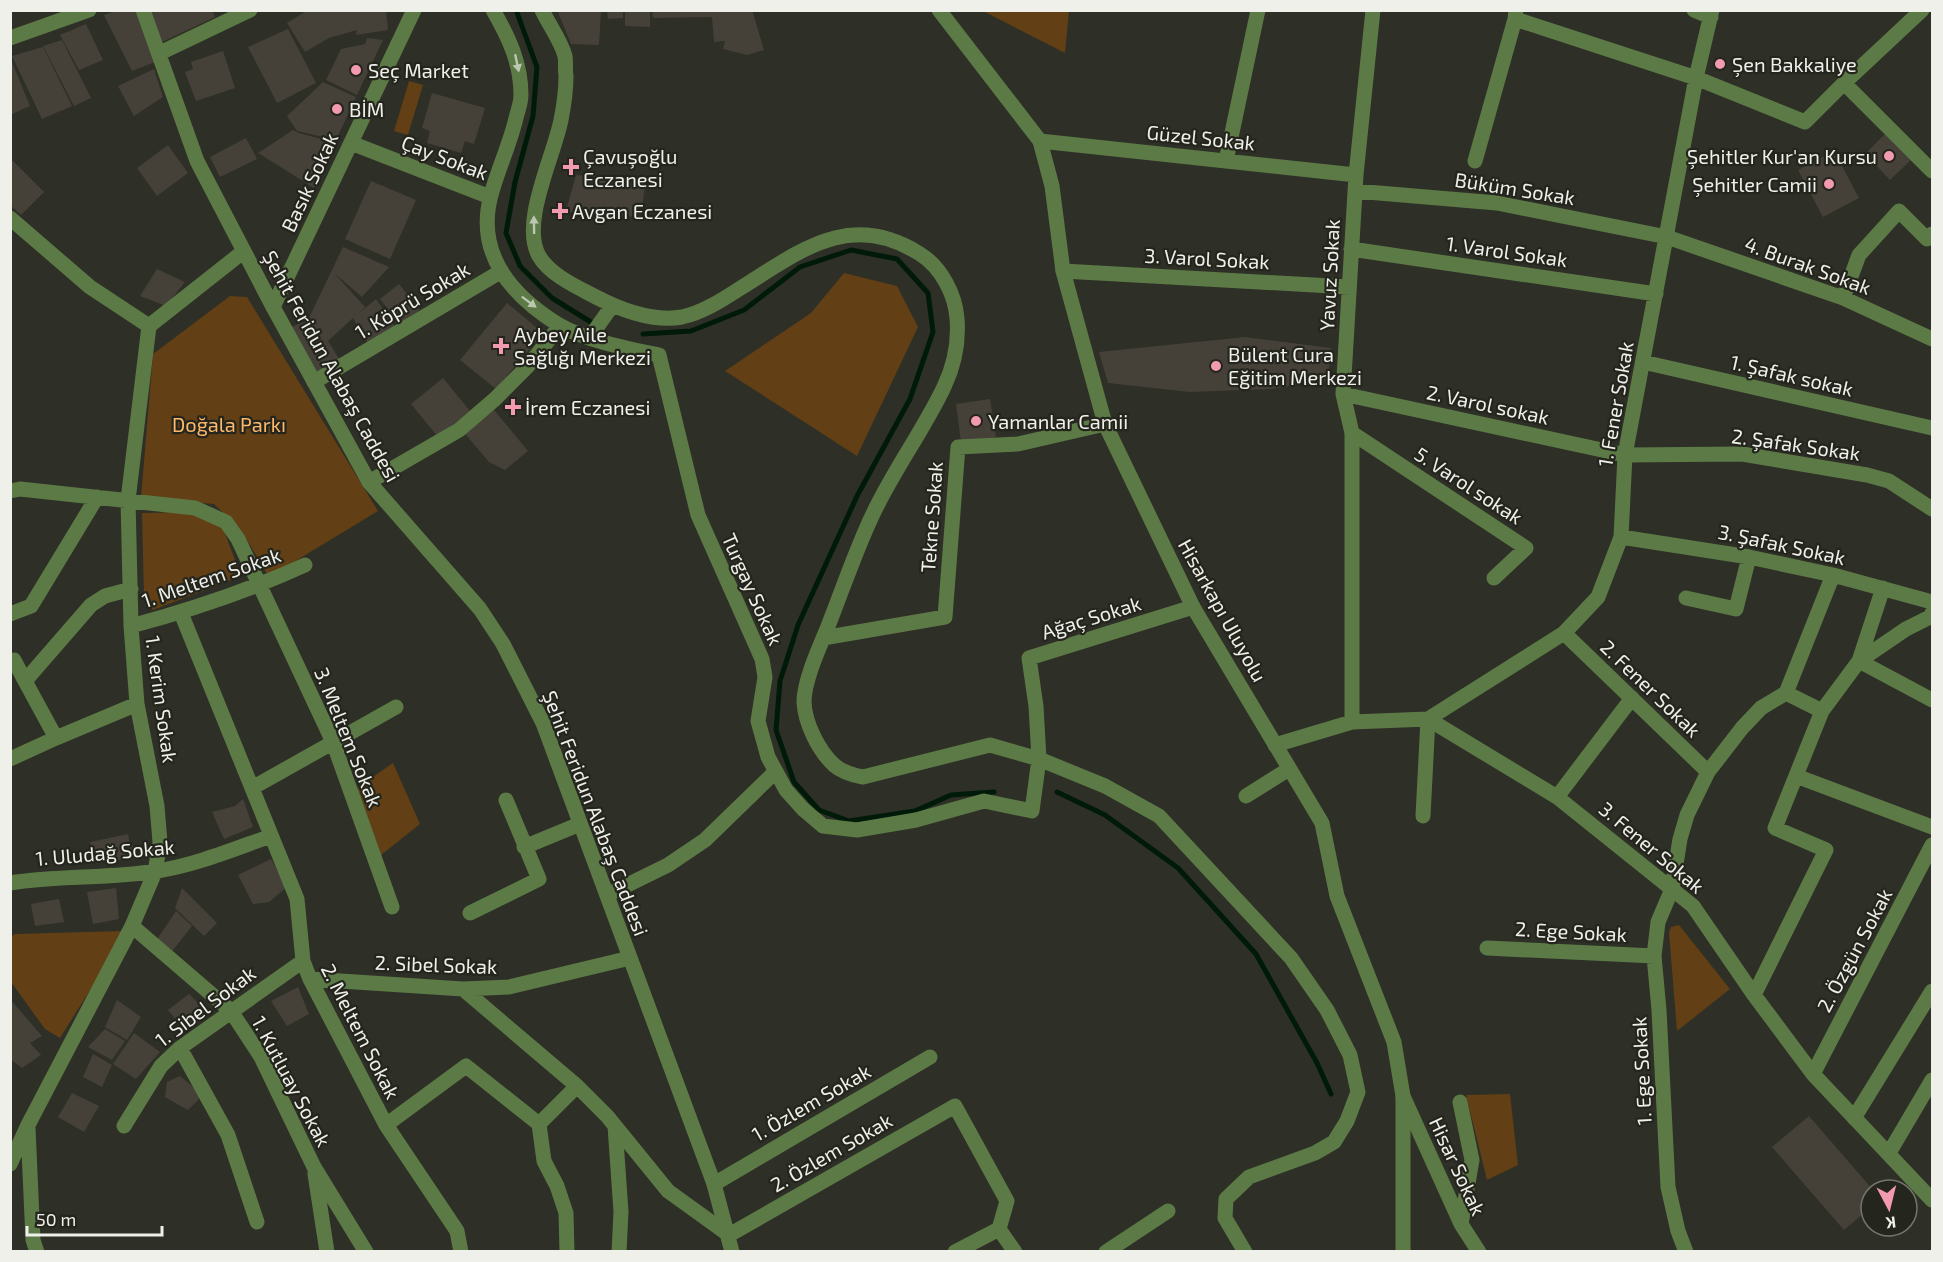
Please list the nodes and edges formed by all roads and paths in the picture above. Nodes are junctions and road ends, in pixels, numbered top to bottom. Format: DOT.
graph roads {
  1 [pos="89,10"];
  2 [pos="143,10"];
  3 [pos="250,10"];
  4 [pos="414,10"];
  5 [pos="493,10"];
  6 [pos="542,10"];
  7 [pos="939,10"];
  8 [pos="1258,10"];
  9 [pos="1372,10"];
  10 [pos="1694,10"];
  11 [pos="1922,10"];
  12 [pos="1928,10"];
  13 [pos="1712,14"];
  14 [pos="1516,15"];
  15 [pos="1932,16"];
  16 [pos="10,38"];
  17 [pos="160,53"];
  18 [pos="1696,78"];
  19 [pos="1844,83"];
  20 [pos="1040,141"];
  21 [pos="351,143"];
  22 [pos="1226,161"];
  23 [pos="1475,161"];
  24 [pos="1932,171"];
  25 [pos="1356,175"];
  26 [pos="1355,191"];
  27 [pos="490,197"];
  28 [pos="10,218"];
  29 [pos="1932,234"];
  30 [pos="1667,237"];
  31 [pos="1351,249"];
  32 [pos="244,251"];
  33 [pos="1063,271"];
  34 [pos="500,272"];
  35 [pos="1349,287"];
  36 [pos="1656,294"];
  37 [pos="1843,298"];
  38 [pos="612,306"];
  39 [pos="273,307"];
  40 [pos="560,326"];
  41 [pos="149,327"];
  42 [pos="590,337"];
  43 [pos="1932,339"];
  44 [pos="1643,362"];
  45 [pos="314,382"];
  46 [pos="1343,394"];
  47 [pos="1105,424"];
  48 [pos="1932,428"];
  49 [pos="1352,433"];
  50 [pos="1624,455"];
  51 [pos="369,482"];
  52 [pos="10,491"];
  53 [pos="97,497"];
  54 [pos="128,500"];
  55 [pos="1932,509"];
  56 [pos="1621,537"];
  57 [pos="1749,557"];
  58 [pos="305,565"];
  59 [pos="1833,575"];
  60 [pos="1494,578"];
  61 [pos="259,586"];
  62 [pos="1883,588"];
  63 [pos="131,589"];
  64 [pos="1686,598"];
  65 [pos="1932,602"];
  66 [pos="1193,607"];
  67 [pos="181,613"];
  68 [pos="1932,613"];
  69 [pos="10,614"];
  70 [pos="131,626"];
  71 [pos="1564,633"];
  72 [pos="823,638"];
  73 [pos="12,659"];
  74 [pos="1859,661"];
  75 [pos="25,681"];
  76 [pos="1786,693"];
  77 [pos="1632,698"];
  78 [pos="1932,700"];
  79 [pos="137,705"];
  80 [pos="396,707"];
  81 [pos="1822,711"];
  82 [pos="1428,719"];
  83 [pos="1352,722"];
  84 [pos="56,738"];
  85 [pos="333,742"];
  86 [pos="1275,746"];
  87 [pos="10,759"];
  88 [pos="1040,759"];
  89 [pos="1289,769"];
  90 [pos="775,772"];
  91 [pos="1708,772"];
  92 [pos="1796,776"];
  93 [pos="252,788"];
  94 [pos="1245,796"];
  95 [pos="1557,797"];
  96 [pos="506,800"];
  97 [pos="1423,816"];
  98 [pos="580,824"];
  99 [pos="1932,827"];
  100 [pos="271,836"];
  101 [pos="1932,845"];
  102 [pos="524,847"];
  103 [pos="154,872"];
  104 [pos="10,883"];
  105 [pos="1672,889"];
  106 [pos="607,895"];
  107 [pos="392,907"];
  108 [pos="470,913"];
  109 [pos="132,926"];
  110 [pos="1487,948"];
  111 [pos="1654,956"];
  112 [pos="630,958"];
  113 [pos="303,961"];
  114 [pos="310,979"];
  115 [pos="463,989"];
  116 [pos="1932,991"];
  117 [pos="1754,995"];
  118 [pos="231,1011"];
  119 [pos="180,1048"];
  120 [pos="930,1057"];
  121 [pos="1813,1074"];
  122 [pos="1932,1080"];
  123 [pos="578,1086"];
  124 [pos="1403,1096"];
  125 [pos="1460,1102"];
  126 [pos="1854,1119"];
  127 [pos="539,1124"];
  128 [pos="28,1125"];
  129 [pos="386,1125"];
  130 [pos="124,1126"];
  131 [pos="615,1126"];
  132 [pos="1889,1153"];
  133 [pos="11,1161"];
  134 [pos="314,1167"];
  135 [pos="714,1184"];
  136 [pos="1932,1200"];
  137 [pos="1168,1211"];
  138 [pos="257,1222"];
  139 [pos="1461,1224"];
  140 [pos="999,1229"];
  141 [pos="729,1235"];
  142 [pos="37,1251"];
  143 [pos="327,1251"];
  144 [pos="366,1251"];
  145 [pos="461,1251"];
  146 [pos="567,1251"];
  147 [pos="619,1251"];
  148 [pos="732,1251"];
  149 [pos="955,1251"];
  150 [pos="1015,1251"];
  151 [pos="1106,1251"];
  152 [pos="1245,1251"];
  153 [pos="1403,1251"];
  154 [pos="1479,1251"];
  155 [pos="1686,1251"];
  1 -- 16 [label="street"];
  2 -- 17 [label="street, Şehit Feridun Alabaş Caddesi"];
  3 -- 17 [label="street"];
  4 -- 21 [label="street, Basık Sokak"];
  5 -- 27 [label="street, one-way"];
  38 -- 6 [label="street, one-way"];
  7 -- 20 [label="street, Hisarkapı Uluyolu"];
  8 -- 22 [label="street"];
  9 -- 25 [label="street, Yavuz Sokak"];
  10 -- 13 [label="street"];
  11 -- 19 [label="street"];
  12 -- 15 [label="street"];
  13 -- 18 [label="street, 1. Fener Sokak"];
  14 -- 18 [label="street"];
  14 -- 23 [label="street"];
  17 -- 32 [label="street, Şehit Feridun Alabaş Caddesi"];
  18 -- 19 [label="street"];
  18 -- 30 [label="street, 1. Fener Sokak"];
  19 -- 24 [label="street"];
  20 -- 22 [label="street, Güzel Sokak"];
  20 -- 33 [label="street, Hisarkapı Uluyolu"];
  21 -- 27 [label="street, Çay Sokak"];
  21 -- 39 [label="street, Basık Sokak"];
  22 -- 25 [label="street, Güzel Sokak"];
  25 -- 26 [label="street, Yavuz Sokak"];
  26 -- 30 [label="street, Büküm Sokak"];
  26 -- 31 [label="street, Yavuz Sokak"];
  27 -- 34 [label="street"];
  28 -- 41 [label="street"];
  29 -- 37 [label="street"];
  30 -- 36 [label="street, 1. Fener Sokak"];
  30 -- 37 [label="street, 4. Burak Sokak"];
  31 -- 35 [label="street, Yavuz Sokak"];
  31 -- 36 [label="street, 1. Varol Sokak"];
  32 -- 39 [label="street, Şehit Feridun Alabaş Caddesi"];
  32 -- 41 [label="street"];
  33 -- 35 [label="street, 3. Varol Sokak"];
  33 -- 47 [label="street, Hisarkapı Uluyolu"];
  34 -- 40 [label="street, one-way"];
  34 -- 45 [label="street, 1. Köprü Sokak"];
  35 -- 46 [label="street, Yavuz Sokak"];
  36 -- 44 [label="street, 1. Fener Sokak"];
  37 -- 43 [label="street, 4. Burak Sokak"];
  38 -- 42 [label="street"];
  38 -- 72 [label="street"];
  39 -- 45 [label="street, Şehit Feridun Alabaş Caddesi"];
  40 -- 42 [label="street"];
  40 -- 51 [label="street"];
  41 -- 54 [label="street, 1. Kerim Sokak"];
  42 -- 90 [label="street, Turgay Sokak"];
  44 -- 48 [label="street, 1. Şafak sokak"];
  44 -- 50 [label="street, 1. Fener Sokak"];
  45 -- 51 [label="street, Şehit Feridun Alabaş Caddesi"];
  46 -- 49 [label="street, Yavuz Sokak"];
  46 -- 50 [label="street, 2. Varol sokak"];
  47 -- 66 [label="street, Hisarkapı Uluyolu"];
  47 -- 72 [label="street, Tekne Sokak"];
  49 -- 60 [label="street, 5. Varol sokak"];
  49 -- 83 [label="street, Yavuz Sokak"];
  50 -- 55 [label="street, 2. Şafak Sokak"];
  50 -- 56 [label="street, 1. Fener Sokak"];
  51 -- 98 [label="street, Şehit Feridun Alabaş Caddesi"];
  52 -- 53 [label="street, 3. Meltem Sokak"];
  53 -- 54 [label="street, 3. Meltem Sokak"];
  53 -- 69 [label="street"];
  54 -- 61 [label="street, 3. Meltem Sokak"];
  54 -- 63 [label="street, 1. Kerim Sokak"];
  56 -- 57 [label="street, 3. Şafak Sokak"];
  56 -- 71 [label="street, 1. Fener Sokak"];
  57 -- 59 [label="street, 3. Şafak Sokak"];
  57 -- 64 [label="street"];
  58 -- 61 [label="street, 1. Meltem Sokak"];
  59 -- 62 [label="street, 3. Şafak Sokak"];
  59 -- 76 [label="street"];
  61 -- 67 [label="street, 1. Meltem Sokak"];
  61 -- 85 [label="street, 3. Meltem Sokak"];
  62 -- 65 [label="street, 3. Şafak Sokak"];
  62 -- 74 [label="street"];
  63 -- 70 [label="street, 1. Kerim Sokak"];
  63 -- 75 [label="street"];
  66 -- 86 [label="street, Hisarkapı Uluyolu"];
  66 -- 88 [label="street, Ağaç Sokak"];
  67 -- 70 [label="street, 1. Meltem Sokak"];
  67 -- 93 [label="street, 2. Meltem Sokak"];
  68 -- 74 [label="street"];
  70 -- 79 [label="street, 1. Kerim Sokak"];
  71 -- 77 [label="street, 2. Fener Sokak"];
  71 -- 82 [label="street, 1. Fener Sokak"];
  72 -- 88 [label="street"];
  73 -- 75 [label="street"];
  74 -- 78 [label="street"];
  74 -- 81 [label="street"];
  75 -- 84 [label="street"];
  76 -- 81 [label="street"];
  76 -- 91 [label="street, 1. Ege Sokak"];
  77 -- 91 [label="street, 2. Fener Sokak"];
  77 -- 95 [label="street"];
  79 -- 84 [label="street"];
  79 -- 103 [label="street, 1. Kerim Sokak"];
  80 -- 85 [label="street"];
  81 -- 92 [label="street"];
  82 -- 83 [label="street"];
  82 -- 95 [label="street, 3. Fener Sokak"];
  82 -- 97 [label="street"];
  83 -- 86 [label="street"];
  84 -- 87 [label="street"];
  85 -- 93 [label="street"];
  85 -- 107 [label="street, 3. Meltem Sokak"];
  86 -- 89 [label="street, Hisarkapı Uluyolu"];
  88 -- 90 [label="street, Turgay Sokak"];
  88 -- 152 [label="street"];
  89 -- 94 [label="street"];
  89 -- 124 [label="street, Hisarkapı Uluyolu"];
  90 -- 106 [label="street"];
  91 -- 105 [label="street, 1. Ege Sokak"];
  92 -- 99 [label="street"];
  92 -- 117 [label="street"];
  93 -- 100 [label="street, 2. Meltem Sokak"];
  95 -- 105 [label="street, 3. Fener Sokak"];
  96 -- 102 [label="street"];
  98 -- 102 [label="street"];
  98 -- 106 [label="street, Şehit Feridun Alabaş Caddesi"];
  100 -- 103 [label="street, 1. Uludağ Sokak"];
  100 -- 113 [label="street, 2. Meltem Sokak"];
  101 -- 121 [label="street, 2. Özgün Sokak"];
  102 -- 108 [label="street"];
  103 -- 104 [label="street, 1. Uludağ Sokak"];
  103 -- 109 [label="street, 1. Kerim Sokak"];
  105 -- 111 [label="street, 1. Ege Sokak"];
  105 -- 117 [label="street, 3. Fener Sokak"];
  106 -- 112 [label="street, Şehit Feridun Alabaş Caddesi"];
  109 -- 118 [label="street, 1. Kutluay Sokak"];
  109 -- 128 [label="street, 1. Kerim Sokak"];
  110 -- 111 [label="street, 2. Ege Sokak"];
  111 -- 155 [label="street, 1. Ege Sokak"];
  112 -- 115 [label="street, 2. Sibel Sokak"];
  112 -- 135 [label="street, Şehit Feridun Alabaş Caddesi"];
  113 -- 114 [label="street, 2. Meltem Sokak"];
  113 -- 118 [label="street, 1. Sibel Sokak"];
  114 -- 115 [label="street, 2. Sibel Sokak"];
  114 -- 129 [label="street, 2. Meltem Sokak"];
  115 -- 123 [label="street"];
  116 -- 126 [label="street"];
  117 -- 121 [label="street, 3. Fener Sokak"];
  118 -- 119 [label="street, 1. Sibel Sokak"];
  118 -- 134 [label="street, 1. Kutluay Sokak"];
  119 -- 130 [label="street, 1. Sibel Sokak"];
  119 -- 138 [label="street"];
  120 -- 135 [label="street, 1. Özlem Sokak"];
  121 -- 126 [label="street, 3. Fener Sokak"];
  122 -- 132 [label="street"];
  123 -- 127 [label="street"];
  123 -- 131 [label="street"];
  124 -- 139 [label="street, Hisar Sokak"];
  124 -- 153 [label="street, Hisarkapı Uluyolu"];
  125 -- 139 [label="street"];
  126 -- 132 [label="street, 3. Fener Sokak"];
  127 -- 129 [label="street"];
  127 -- 146 [label="street"];
  128 -- 133 [label="street, 1. Kerim Sokak"];
  128 -- 142 [label="street"];
  129 -- 145 [label="street, 2. Meltem Sokak"];
  131 -- 141 [label="street"];
  131 -- 147 [label="street"];
  132 -- 136 [label="street, 3. Fener Sokak"];
  134 -- 143 [label="street"];
  134 -- 144 [label="street, 1. Kutluay Sokak"];
  135 -- 141 [label="street, Şehit Feridun Alabaş Caddesi"];
  137 -- 151 [label="street"];
  139 -- 154 [label="street, Hisar Sokak"];
  140 -- 141 [label="street, 2. Özlem Sokak"];
  140 -- 149 [label="street"];
  140 -- 150 [label="street"];
  141 -- 148 [label="street, Şehit Feridun Alabaş Caddesi"];
}
